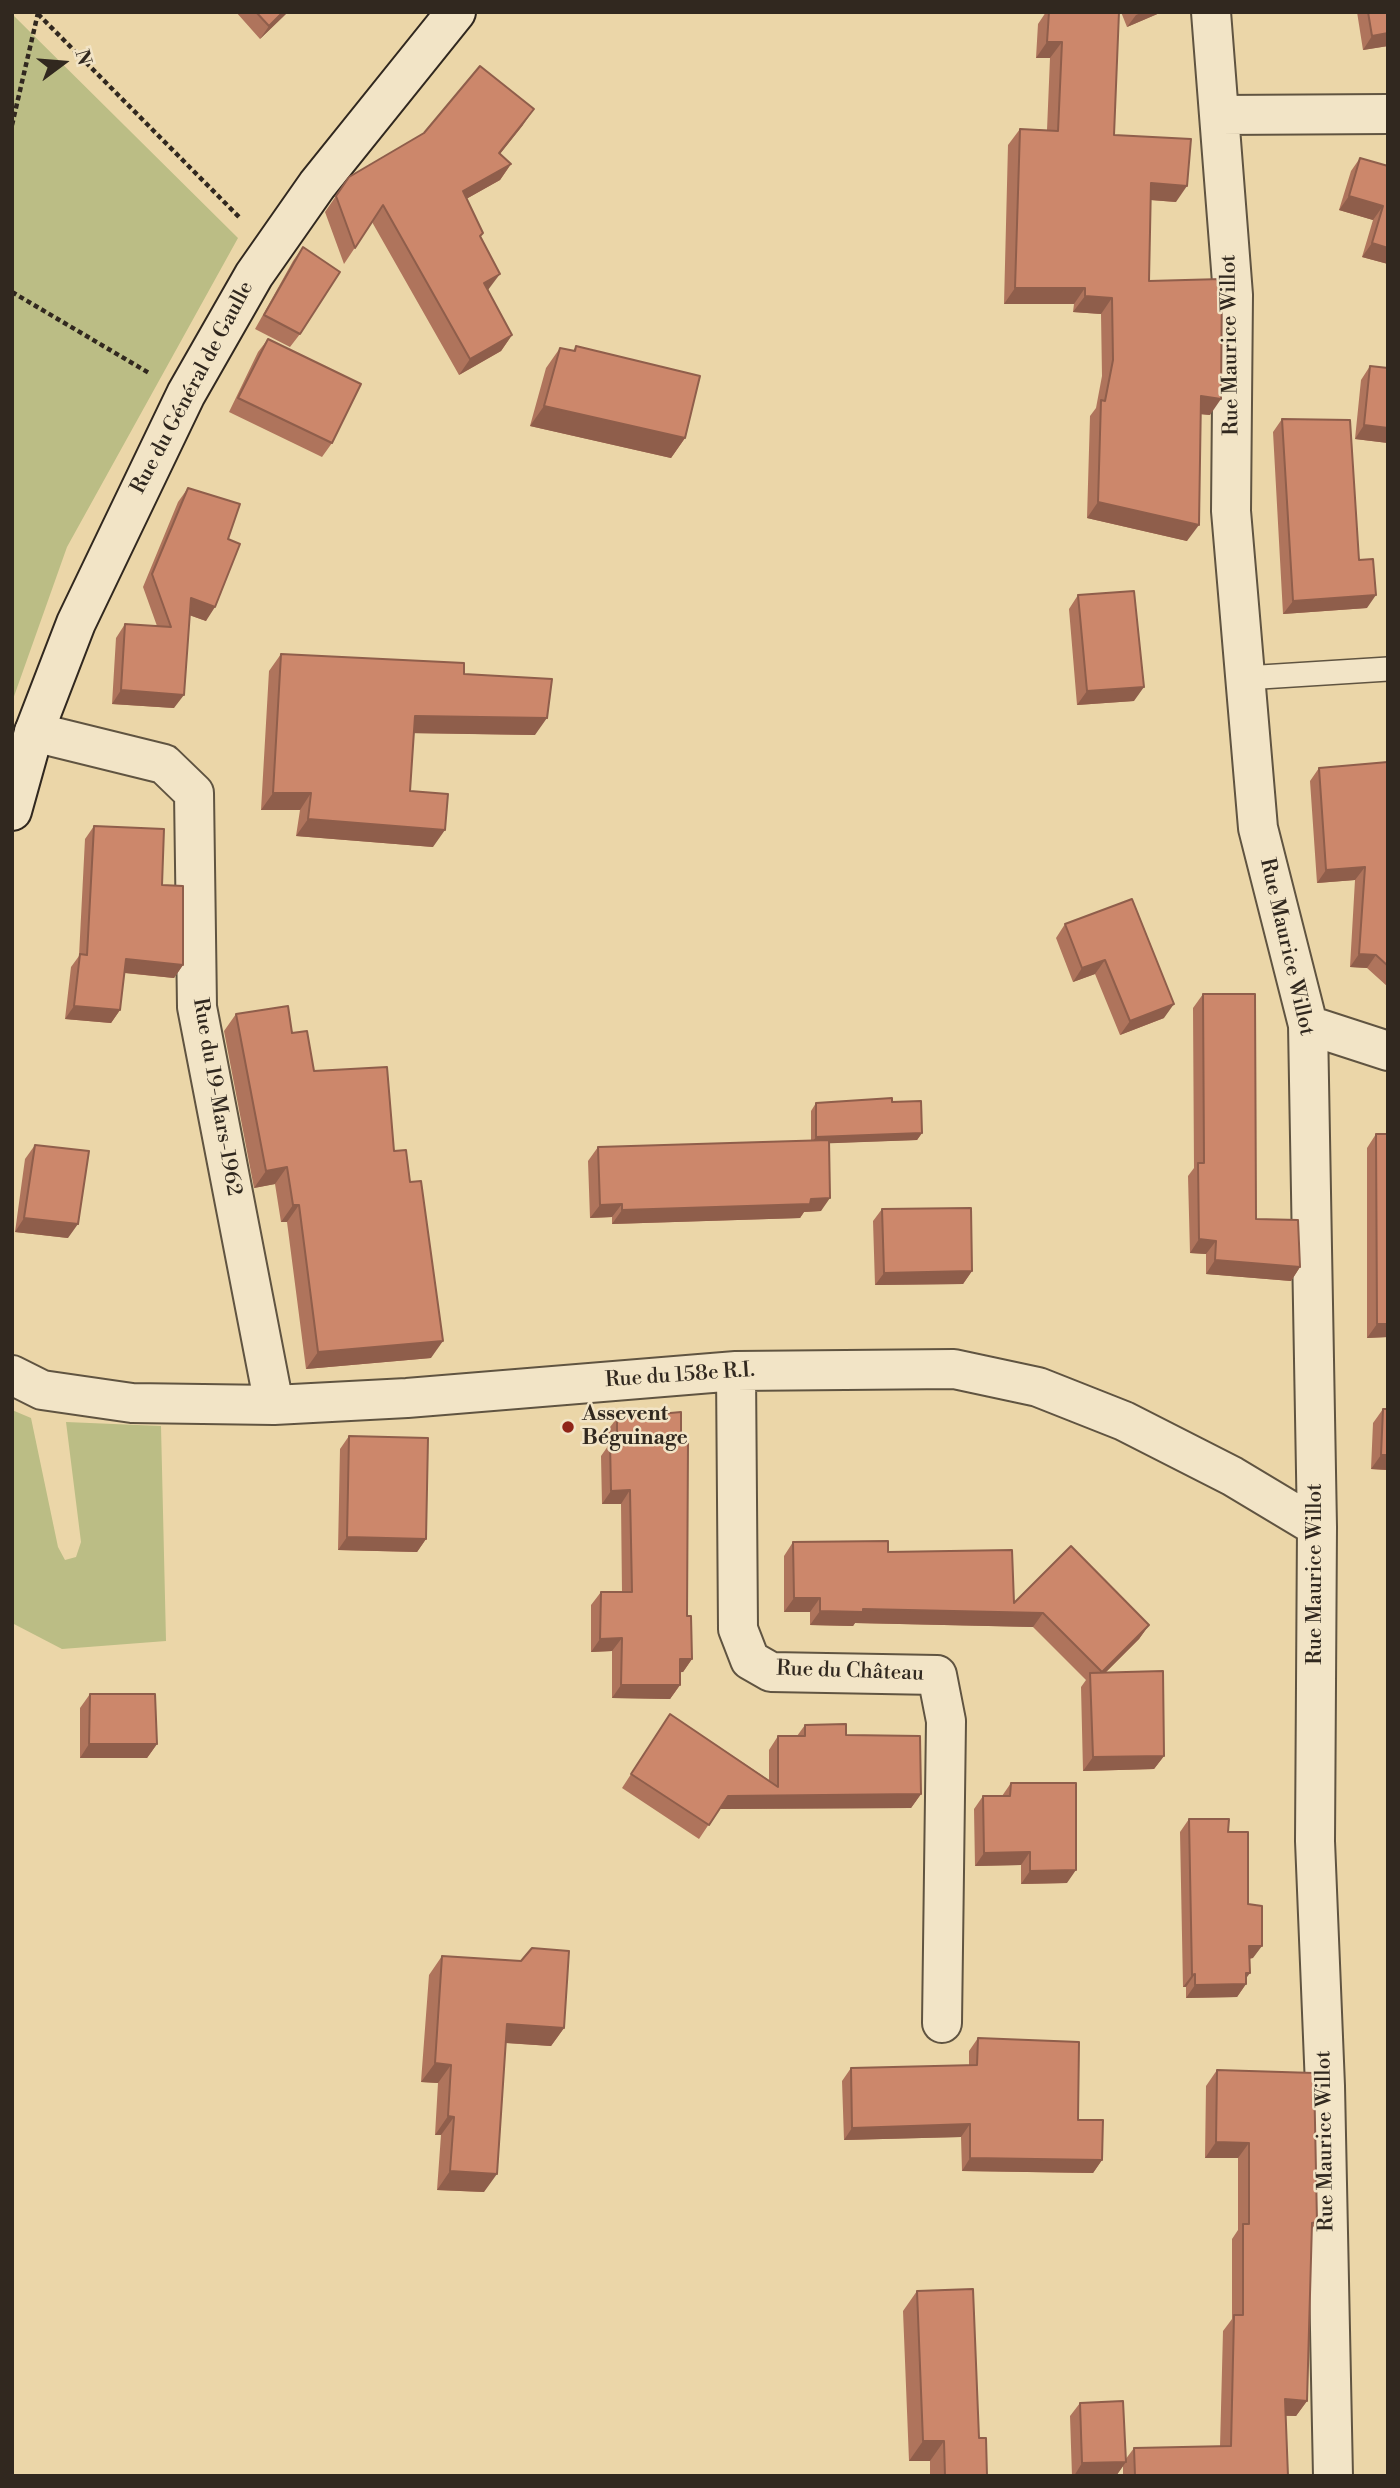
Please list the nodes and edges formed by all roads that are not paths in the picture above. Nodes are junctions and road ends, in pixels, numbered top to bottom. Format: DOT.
graph roads {
  1 [pos="456,12"];
  2 [pos="1212,12"];
  3 [pos="1388,114"];
  4 [pos="1220,115"];
  5 [pos="1388,669"];
  6 [pos="1245,678"];
  7 [pos="34,732"];
  8 [pos="12,811"];
  9 [pos="1308,1025"];
  10 [pos="1388,1051"];
  11 [pos="736,1371"];
  12 [pos="12,1375"];
  13 [pos="274,1405"];
  14 [pos="1317,1527"];
  15 [pos="942,2023"];
  16 [pos="1334,2476"];
  1 -- 7 [label="street, Rue du Général de Gaulle"];
  2 -- 4 [label="street, Rue Maurice Willot"];
  3 -- 4 [label="street"];
  4 -- 6 [label="street, Rue Maurice Willot"];
  5 -- 6 [label="lane"];
  6 -- 9 [label="street, Rue Maurice Willot"];
  7 -- 8 [label="street, Rue du Général de Gaulle"];
  7 -- 13 [label="street, Rue du 19-Mars-1962"];
  9 -- 10 [label="street"];
  9 -- 14 [label="street, Rue Maurice Willot"];
  11 -- 13 [label="street, Rue du 158e R.I."];
  11 -- 14 [label="street, Rue du 158e R.I."];
  11 -- 15 [label="street, Rue du Château"];
  12 -- 13 [label="street, Rue du 158e R.I."];
  14 -- 16 [label="street, Rue Maurice Willot"];
}
